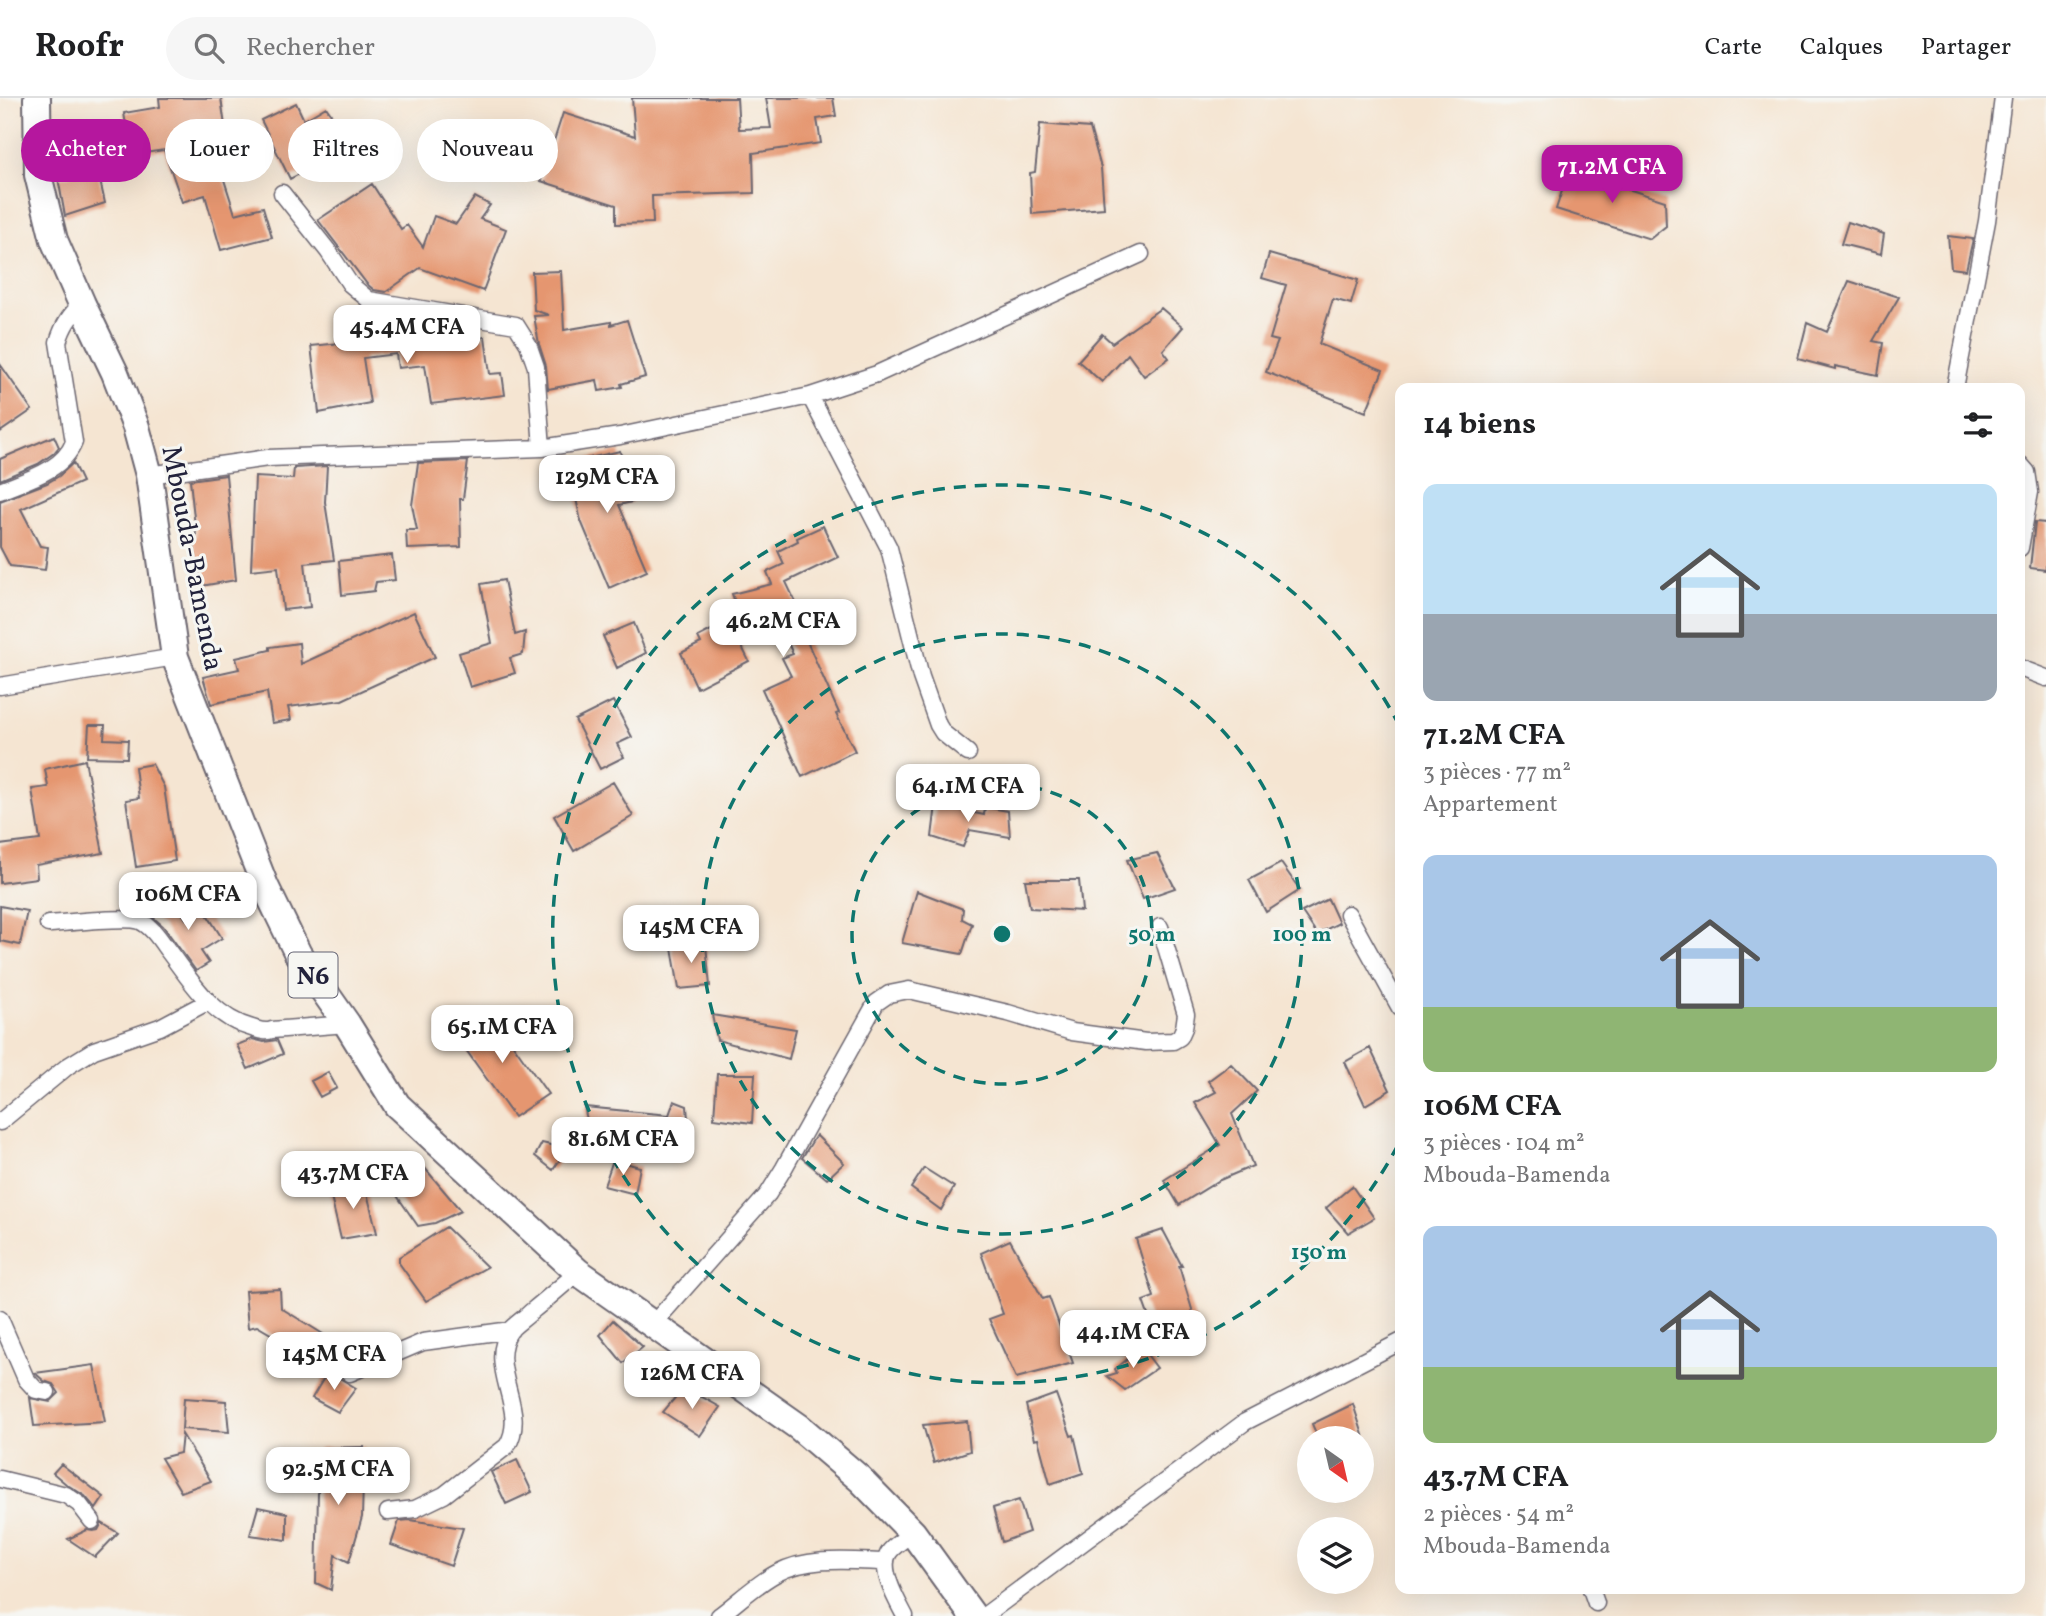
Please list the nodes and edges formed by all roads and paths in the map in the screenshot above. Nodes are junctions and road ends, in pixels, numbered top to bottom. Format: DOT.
graph roads {
  1 [pos="37,98"];
  2 [pos="2003,98"];
  3 [pos="282,193"];
  4 [pos="1141,254"];
  5 [pos="82,304"];
  6 [pos="1956,383"];
  7 [pos="810,396"];
  8 [pos="542,448"];
  9 [pos="2025,470"];
  10 [pos="149,475"];
  11 [pos="0,491"];
  12 [pos="2025,520"];
  13 [pos="175,657"];
  14 [pos="2025,670"];
  15 [pos="2046,678"];
  16 [pos="0,686"];
  17 [pos="968,753"];
  18 [pos="1348,914"];
  19 [pos="48,924"];
  20 [pos="1160,927"];
  21 [pos="1395,999"];
  22 [pos="207,1002"];
  23 [pos="347,1024"];
  24 [pos="0,1122"];
  25 [pos="579,1272"];
  26 [pos="0,1319"];
  27 [pos="653,1324"];
  28 [pos="511,1329"];
  29 [pos="1395,1345"];
  30 [pos="350,1373"];
  31 [pos="47,1392"];
  32 [pos="0,1479"];
  33 [pos="388,1512"];
  34 [pos="92,1521"];
  35 [pos="913,1533"];
  36 [pos="886,1562"];
  37 [pos="719,1616"];
  38 [pos="905,1616"];
  39 [pos="973,1616"];
  40 [pos="984,1616"];
  1 -- 5 [label="highway, Mbouda-Bamenda / N6"];
  2 -- 6 [label="street"];
  3 -- 8 [label="street"];
  4 -- 7 [label="street"];
  5 -- 10 [label="highway, Mbouda-Bamenda / N6"];
  5 -- 11 [label="street"];
  7 -- 8 [label="street"];
  7 -- 17 [label="street"];
  8 -- 10 [label="street"];
  9 -- 12 [label="street"];
  10 -- 13 [label="highway, Mbouda-Bamenda / N6"];
  13 -- 16 [label="street"];
  13 -- 23 [label="highway, Mbouda-Bamenda / N6"];
  14 -- 15 [label="street"];
  18 -- 21 [label="street"];
  19 -- 22 [label="street"];
  20 -- 27 [label="street"];
  22 -- 23 [label="street"];
  22 -- 24 [label="street"];
  23 -- 25 [label="highway, Mbouda-Bamenda / N6"];
  25 -- 27 [label="highway, Mbouda-Bamenda / N6"];
  25 -- 28 [label="street"];
  26 -- 31 [label="street"];
  27 -- 35 [label="highway, Mbouda-Bamenda / N6"];
  28 -- 30 [label="street"];
  28 -- 33 [label="street"];
  29 -- 40 [label="street"];
  32 -- 34 [label="street"];
  35 -- 36 [label="street"];
  35 -- 39 [label="highway, Mbouda-Bamenda / N6"];
  36 -- 37 [label="street"];
  36 -- 38 [label="street"];
}
